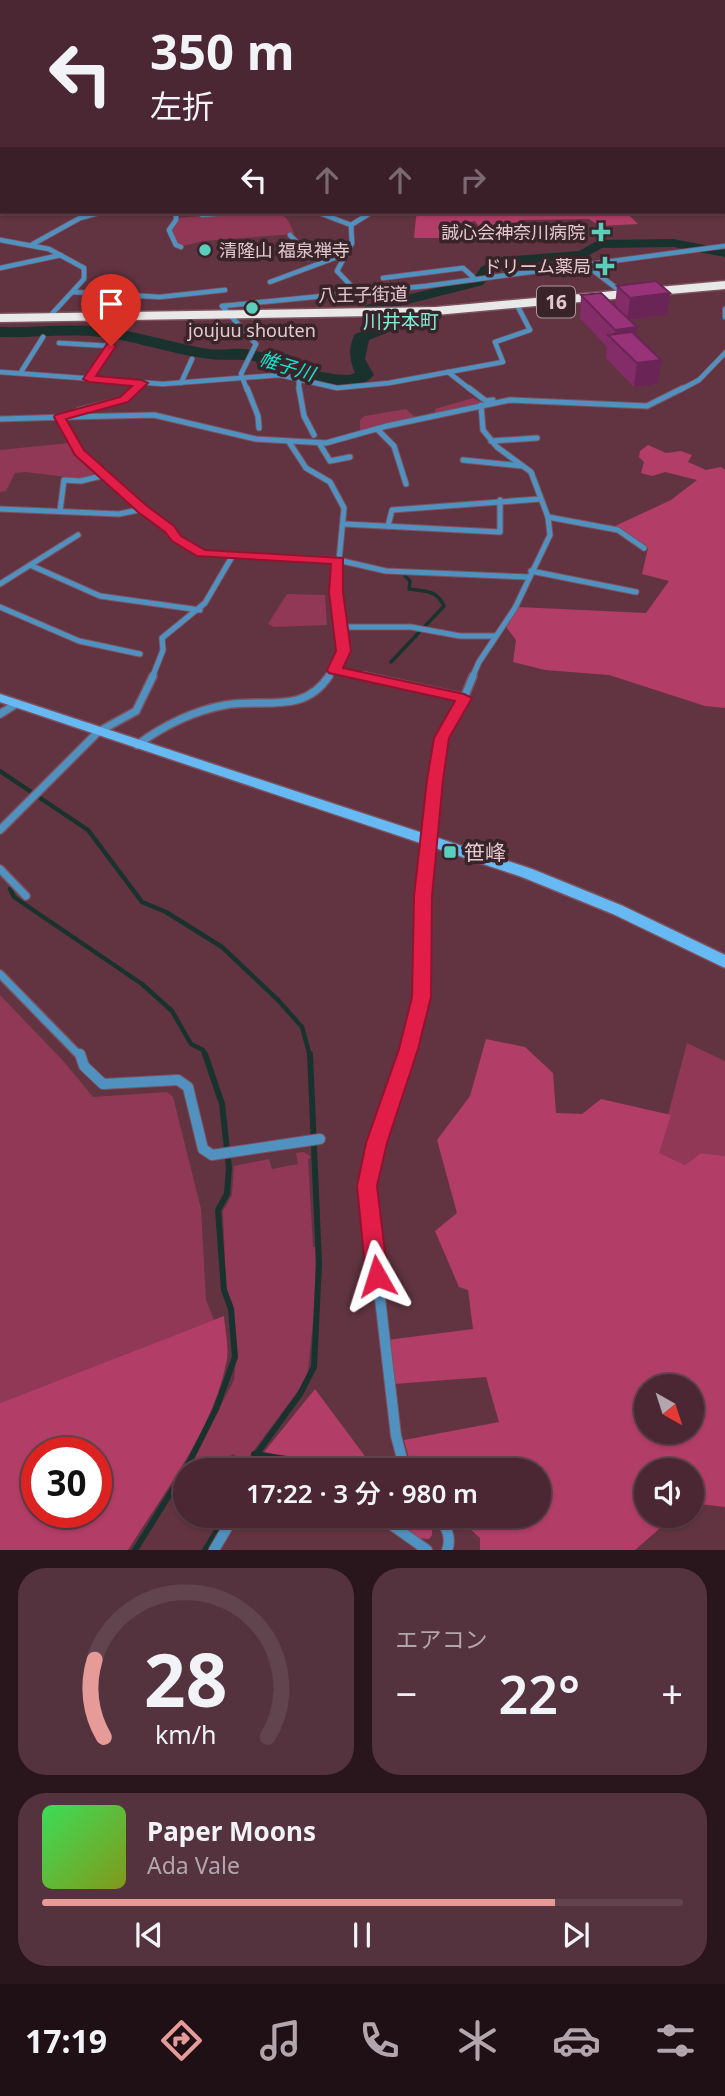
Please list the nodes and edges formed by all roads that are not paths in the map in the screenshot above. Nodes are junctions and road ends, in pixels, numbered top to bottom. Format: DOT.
graph roads {
  1 [pos="95,214"];
  2 [pos="176,214"];
  3 [pos="325,214"];
  4 [pos="369,214"];
  5 [pos="351,225"];
  6 [pos="290,235"];
  7 [pos="0,240"];
  8 [pos="33,244"];
  9 [pos="725,246"];
  10 [pos="181,247"];
  11 [pos="348,253"];
  12 [pos="62,255"];
  13 [pos="330,258"];
  14 [pos="586,264"];
  15 [pos="0,268"];
  16 [pos="473,277"];
  17 [pos="383,278"];
  18 [pos="270,282"];
  19 [pos="725,285"];
  20 [pos="225,290"];
  21 [pos="73,292"];
  22 [pos="209,292"];
  23 [pos="358,293"];
  24 [pos="626,296"];
  25 [pos="320,298"];
  26 [pos="517,305"];
  27 [pos="725,309"];
  28 [pos="225,311"];
  29 [pos="310,314"];
  30 [pos="49,317"];
  31 [pos="725,317"];
  32 [pos="0,318"];
  33 [pos="43,337"];
  34 [pos="60,343"];
  35 [pos="725,353"];
  36 [pos="192,359"];
  37 [pos="0,372"];
  38 [pos="21,372"];
  39 [pos="448,372"];
  40 [pos="244,376"];
  41 [pos="89,379"];
  42 [pos="299,379"];
  43 [pos="142,383"];
  44 [pos="181,383"];
  45 [pos="505,401"];
  46 [pos="481,405"];
  47 [pos="63,417"];
  48 [pos="0,419"];
  49 [pos="259,428"];
  50 [pos="377,429"];
  51 [pos="314,435"];
  52 [pos="537,438"];
  53 [pos="491,441"];
  54 [pos="289,442"];
  55 [pos="318,443"];
  56 [pos="350,457"];
  57 [pos="463,460"];
  58 [pos="523,466"];
  59 [pos="105,475"];
  60 [pos="406,484"];
  61 [pos="540,499"];
  62 [pos="500,500"];
  63 [pos="0,509"];
  64 [pos="143,509"];
  65 [pos="60,510"];
  66 [pos="548,517"];
  67 [pos="344,524"];
  68 [pos="387,526"];
  69 [pos="78,535"];
  70 [pos="644,548"];
  71 [pos="233,555"];
  72 [pos="338,561"];
  73 [pos="30,565"];
  74 [pos="530,574"];
  75 [pos="0,584"];
  76 [pos="636,592"];
  77 [pos="0,607"];
  78 [pos="200,610"];
  79 [pos="340,627"];
  80 [pos="496,636"];
  81 [pos="140,654"];
  82 [pos="334,670"];
  83 [pos="0,698"];
  84 [pos="464,698"];
  85 [pos="16,704"];
  86 [pos="0,714"];
  87 [pos="98,732"];
  88 [pos="137,745"];
  89 [pos="0,830"];
  90 [pos="427,841"];
  91 [pos="0,869"];
  92 [pos="26,896"];
  93 [pos="725,962"];
  94 [pos="0,974"];
  95 [pos="320,1139"];
  96 [pos="402,1458"];
  97 [pos="227,1528"];
  98 [pos="396,1528"];
  99 [pos="446,1528"];
  100 [pos="214,1550"];
  101 [pos="427,1550"];
  102 [pos="447,1550"];
  1 -- 8 [label="street"];
  2 -- 10 [label="street"];
  3 -- 5 [label="street"];
  4 -- 5 [label="street"];
  5 -- 11 [label="street"];
  6 -- 13 [label="street"];
  7 -- 8 [label="street"];
  8 -- 12 [label="street"];
  9 -- 14 [label="street"];
  11 -- 13 [label="street"];
  11 -- 23 [label="street"];
  12 -- 15 [label="street"];
  12 -- 21 [label="street"];
  13 -- 18 [label="street"];
  14 -- 16 [label="street"];
  14 -- 24 [label="street"];
  16 -- 17 [label="street"];
  16 -- 23 [label="street"];
  19 -- 24 [label="highway, 八王子街道 / 16"];
  20 -- 22 [label="street"];
  21 -- 22 [label="street"];
  21 -- 30 [label="street"];
  22 -- 28 [label="street"];
  23 -- 25 [label="street"];
  24 -- 26 [label="highway, 八王子街道 / 16"];
  25 -- 28 [label="street"];
  25 -- 29 [label="street"];
  26 -- 29 [label="highway, 八王子街道 / 16"];
  26 -- 39 [label="street"];
  27 -- 31 [label="street"];
  28 -- 29 [label="highway, 八王子街道 / 16"];
  28 -- 30 [label="highway, 八王子街道 / 16"];
  28 -- 40 [label="street"];
  30 -- 32 [label="highway, 八王子街道 / 16"];
  33 -- 38 [label="street"];
  34 -- 41 [label="street"];
  35 -- 45 [label="street"];
  36 -- 44 [label="street"];
  37 -- 38 [label="street"];
  38 -- 41 [label="street"];
  39 -- 42 [label="street"];
  39 -- 45 [label="street"];
  40 -- 42 [label="street"];
  40 -- 44 [label="street"];
  40 -- 49 [label="street"];
  41 -- 43 [label="street"];
  42 -- 51 [label="street"];
  43 -- 44 [label="street"];
  43 -- 47 [label="street"];
  45 -- 46 [label="street"];
  46 -- 50 [label="street"];
  46 -- 53 [label="street"];
  47 -- 48 [label="street"];
  47 -- 54 [label="street"];
  47 -- 59 [label="street"];
  50 -- 55 [label="street"];
  50 -- 60 [label="street"];
  52 -- 53 [label="street"];
  53 -- 58 [label="street"];
  54 -- 55 [label="street"];
  54 -- 67 [label="street"];
  55 -- 56 [label="street"];
  57 -- 58 [label="street"];
  58 -- 61 [label="street"];
  59 -- 64 [label="street"];
  59 -- 65 [label="street"];
  61 -- 62 [label="street"];
  61 -- 66 [label="street"];
  62 -- 68 [label="street"];
  62 -- 68 [label="street"];
  63 -- 65 [label="street"];
  64 -- 65 [label="street"];
  64 -- 71 [label="street"];
  66 -- 70 [label="street"];
  66 -- 74 [label="street"];
  67 -- 68 [label="street"];
  67 -- 72 [label="street"];
  69 -- 73 [label="street"];
  71 -- 72 [label="street"];
  71 -- 78 [label="street"];
  72 -- 74 [label="street"];
  72 -- 79 [label="street"];
  73 -- 75 [label="street"];
  73 -- 78 [label="street"];
  74 -- 76 [label="street"];
  74 -- 80 [label="street"];
  77 -- 81 [label="street"];
  78 -- 87 [label="street"];
  79 -- 80 [label="street"];
  79 -- 82 [label="street"];
  80 -- 84 [label="street"];
  82 -- 84 [label="street"];
  82 -- 88 [label="street"];
  83 -- 85 [label="street"];
  84 -- 90 [label="street"];
  85 -- 86 [label="street"];
  85 -- 87 [label="street"];
  87 -- 88 [label="street"];
  87 -- 89 [label="street"];
  88 -- 90 [label="street"];
  90 -- 93 [label="street"];
  90 -- 96 [label="street"];
  91 -- 92 [label="street"];
  94 -- 95 [label="street"];
  97 -- 100 [label="street"];
  98 -- 101 [label="street"];
  99 -- 102 [label="street"];
}
